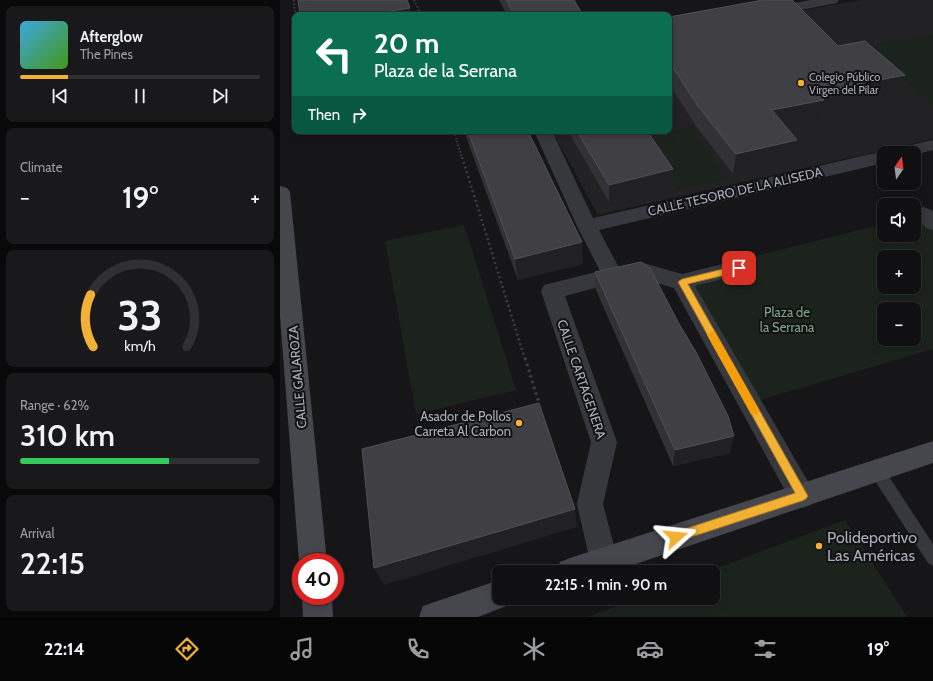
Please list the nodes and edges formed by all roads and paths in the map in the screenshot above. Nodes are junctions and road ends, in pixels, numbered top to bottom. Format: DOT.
graph roads {
  1 [pos="294,0"];
  2 [pos="414,0"];
  3 [pos="832,0"];
  4 [pos="295,12"];
  5 [pos="420,12"];
  6 [pos="755,14"];
  7 [pos="455,134"];
  8 [pos="544,134"];
  9 [pos="933,145"];
  10 [pos="921,148"];
  11 [pos="877,159"];
  12 [pos="280,192"];
  13 [pos="587,226"];
  14 [pos="739,268"];
  15 [pos="613,276"];
  16 [pos="682,282"];
  17 [pos="540,403"];
  18 [pos="933,452"];
  19 [pos="877,471"];
  20 [pos="802,496"];
  21 [pos="312,553"];
  22 [pos="933,558"];
  23 [pos="604,561"];
  24 [pos="592,565"];
  25 [pos="492,597"];
  26 [pos="317,605"];
  27 [pos="318,617"];
  28 [pos="434,617"];
  1 -- 4 [label="path"];
  2 -- 5 [label="path"];
  3 -- 6 [label="street"];
  7 -- 17 [label="path"];
  8 -- 13 [label="street"];
  9 -- 10 [label="street"];
  11 -- 13 [label="street, CALLE TESORO DE LA ALISEDA"];
  12 -- 21 [label="street, CALLE GALAROZA"];
  13 -- 15 [label="street"];
  14 -- 16 [label="street"];
  15 -- 16 [label="street"];
  15 -- 23 [label="street, CALLE CARTAGENERA"];
  16 -- 20 [label="street"];
  18 -- 19 [label="street"];
  19 -- 20 [label="street"];
  19 -- 22 [label="lane"];
  20 -- 23 [label="street"];
  23 -- 24 [label="street"];
  25 -- 28 [label="street"];
  26 -- 27 [label="street"];
}
